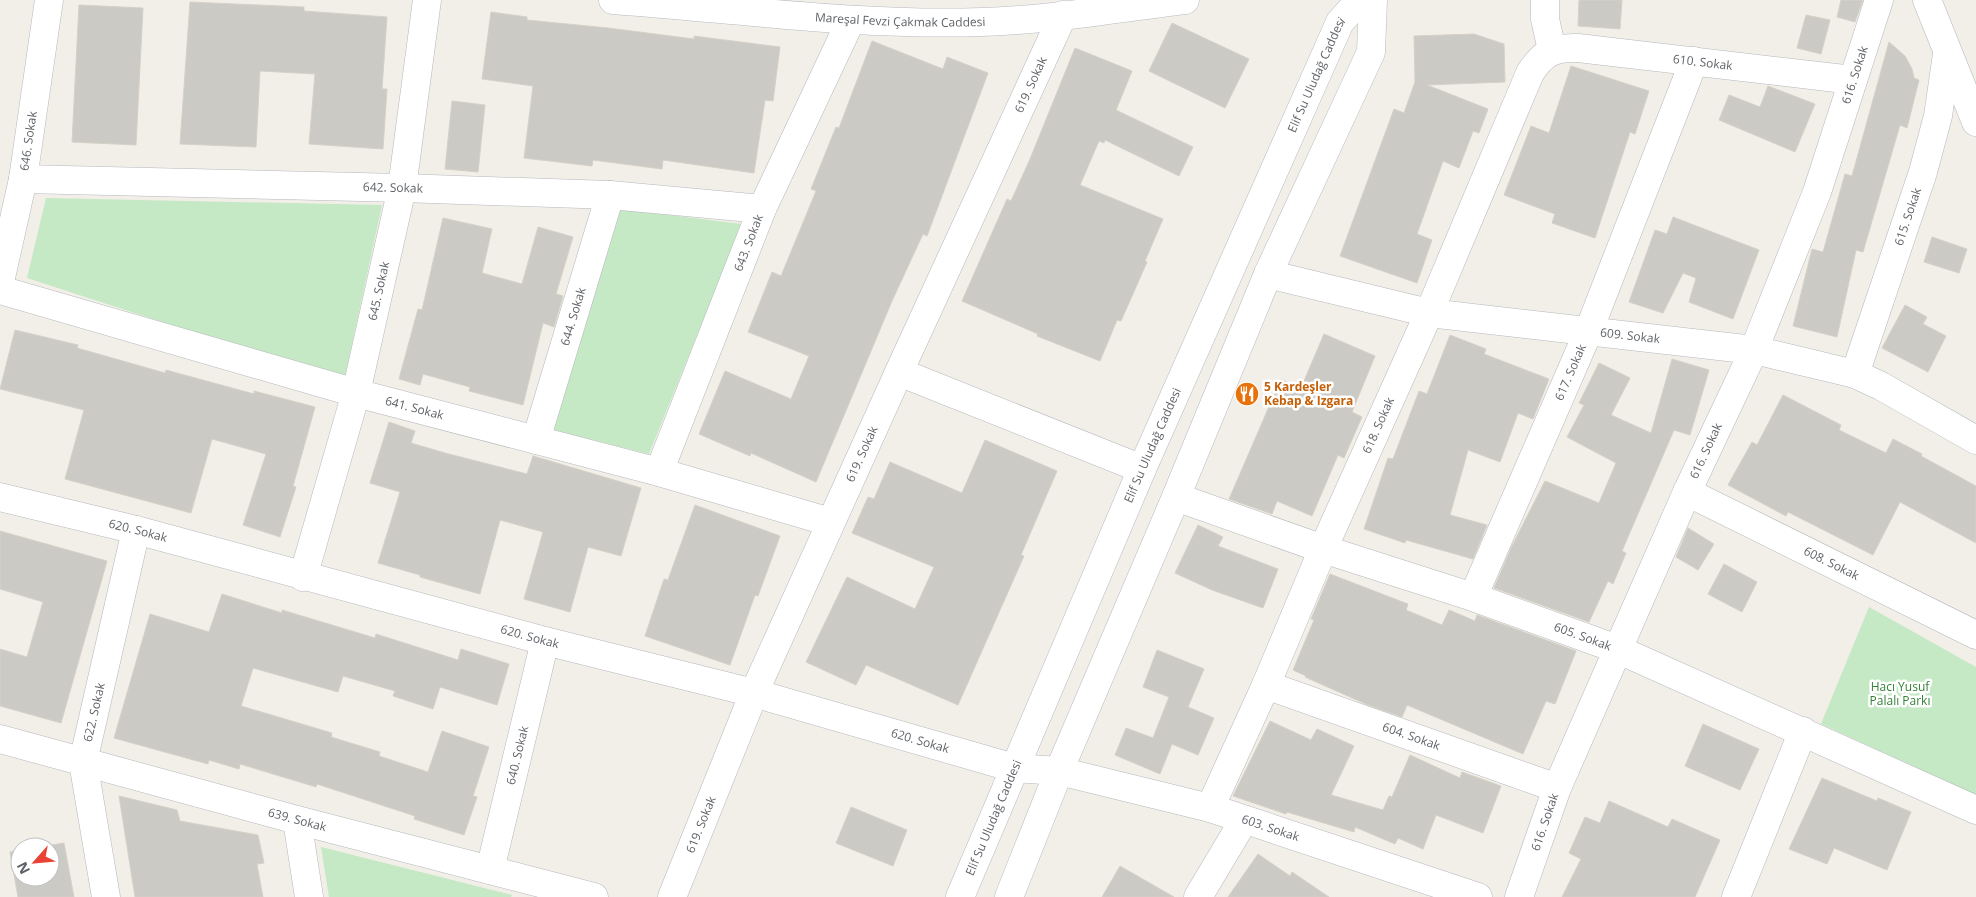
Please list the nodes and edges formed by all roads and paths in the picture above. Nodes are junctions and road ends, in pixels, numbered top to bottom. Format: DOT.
graph roads {
  1 [pos="48,0"];
  2 [pos="426,0"];
  3 [pos="613,0"];
  4 [pos="1185,0"];
  5 [pos="1360,0"];
  6 [pos="1373,0"];
  7 [pos="1545,0"];
  8 [pos="1879,0"];
  9 [pos="1927,0"];
  10 [pos="660,2"];
  11 [pos="1137,3"];
  12 [pos="1063,16"];
  13 [pos="851,20"];
  14 [pos="1552,50"];
  15 [pos="1947,54"];
  16 [pos="1694,61"];
  17 [pos="1853,80"];
  18 [pos="1976,122"];
  19 [pos="23,179"];
  20 [pos="402,188"];
  21 [pos="610,195"];
  22 [pos="762,209"];
  23 [pos="1268,274"];
  24 [pos="0,282"];
  25 [pos="0,290"];
  26 [pos="1429,313"];
  27 [pos="1589,330"];
  28 [pos="1754,350"];
  29 [pos="899,372"];
  30 [pos="1855,374"];
  31 [pos="356,393"];
  32 [pos="536,440"];
  33 [pos="1976,440"];
  34 [pos="1142,469"];
  35 [pos="659,472"];
  36 [pos="1687,492"];
  37 [pos="1176,496"];
  38 [pos="0,497"];
  39 [pos="830,522"];
  40 [pos="136,530"];
  41 [pos="1323,549"];
  42 [pos="303,577"];
  43 [pos="1473,598"];
  44 [pos="1976,635"];
  45 [pos="545,641"];
  46 [pos="1616,649"];
  47 [pos="1266,685"];
  48 [pos="754,693"];
  49 [pos="1803,731"];
  50 [pos="0,739"];
  51 [pos="83,762"];
  52 [pos="1014,768"];
  53 [pos="1059,771"];
  54 [pos="1557,788"];
  55 [pos="1210,808"];
  56 [pos="1976,810"];
  57 [pos="297,820"];
  58 [pos="1244,820"];
  59 [pos="490,870"];
  60 [pos="534,889"];
  61 [pos="1428,890"];
  62 [pos="106,897"];
  63 [pos="309,897"];
  64 [pos="594,897"];
  65 [pos="672,897"];
  66 [pos="960,897"];
  67 [pos="1009,897"];
  68 [pos="1198,897"];
  69 [pos="1478,897"];
  70 [pos="1519,897"];
  71 [pos="1736,897"];
  1 -- 19 [label="street, 646. Sokak"];
  2 -- 20 [label="street, 645. Sokak"];
  3 -- 10 [label="street, Mareşal Fevzi Çakmak Caddesi"];
  4 -- 11 [label="street, Mareşal Fevzi Çakmak Caddesi"];
  5 -- 34 [label="street, Elif Su Uludağ Caddesi"];
  6 -- 23 [label="street"];
  7 -- 14 [label="street"];
  8 -- 17 [label="street, 616. Sokak"];
  9 -- 15 [label="street"];
  10 -- 13 [label="street, Mareşal Fevzi Çakmak Caddesi"];
  11 -- 12 [label="street, Mareşal Fevzi Çakmak Caddesi"];
  12 -- 13 [label="street, Mareşal Fevzi Çakmak Caddesi"];
  12 -- 29 [label="street, 619. Sokak"];
  13 -- 22 [label="street, 643. Sokak"];
  14 -- 16 [label="street, 610. Sokak"];
  14 -- 26 [label="street, 618. Sokak"];
  15 -- 18 [label="street"];
  15 -- 30 [label="street, 615. Sokak"];
  16 -- 17 [label="street, 610. Sokak"];
  16 -- 27 [label="street, 617. Sokak"];
  17 -- 28 [label="street, 616. Sokak"];
  19 -- 20 [label="street, 642. Sokak"];
  19 -- 24 [label="street, 646. Sokak"];
  20 -- 21 [label="street, 642. Sokak"];
  20 -- 31 [label="street, 645. Sokak"];
  21 -- 22 [label="street, 642. Sokak"];
  21 -- 32 [label="street, 644. Sokak"];
  22 -- 35 [label="street, 643. Sokak"];
  23 -- 26 [label="street, 609. Sokak"];
  23 -- 37 [label="street"];
  25 -- 31 [label="street, 641. Sokak"];
  26 -- 27 [label="street, 609. Sokak"];
  26 -- 41 [label="street, 618. Sokak"];
  27 -- 28 [label="street, 609. Sokak"];
  27 -- 43 [label="street, 617. Sokak"];
  28 -- 30 [label="street, 609. Sokak"];
  28 -- 36 [label="street, 616. Sokak"];
  29 -- 34 [label="street"];
  29 -- 39 [label="street, 619. Sokak"];
  30 -- 33 [label="street, 609. Sokak"];
  31 -- 32 [label="street, 641. Sokak"];
  31 -- 42 [label="street, 645. Sokak"];
  32 -- 35 [label="street, 641. Sokak"];
  34 -- 52 [label="street, Elif Su Uludağ Caddesi"];
  35 -- 39 [label="street, 641. Sokak"];
  36 -- 44 [label="street, 608. Sokak"];
  36 -- 46 [label="street, 616. Sokak"];
  37 -- 41 [label="street, 605. Sokak"];
  37 -- 53 [label="street"];
  38 -- 40 [label="street, 620. Sokak"];
  39 -- 48 [label="street, 619. Sokak"];
  40 -- 42 [label="street, 620. Sokak"];
  40 -- 51 [label="street, 622. Sokak"];
  41 -- 43 [label="street, 605. Sokak"];
  41 -- 47 [label="street, 618. Sokak"];
  42 -- 45 [label="street, 620. Sokak"];
  43 -- 46 [label="street, 605. Sokak"];
  45 -- 48 [label="street, 620. Sokak"];
  45 -- 59 [label="street, 640. Sokak"];
  46 -- 49 [label="street, 605. Sokak"];
  46 -- 54 [label="street, 616. Sokak"];
  47 -- 54 [label="street, 604. Sokak"];
  47 -- 55 [label="street, 618. Sokak"];
  48 -- 52 [label="street, 620. Sokak"];
  48 -- 65 [label="street, 619. Sokak"];
  49 -- 56 [label="street, 605. Sokak"];
  49 -- 71 [label="street"];
  50 -- 51 [label="street, 639. Sokak"];
  51 -- 57 [label="street, 639. Sokak"];
  51 -- 62 [label="street, 622. Sokak"];
  52 -- 53 [label="street, 620. Sokak"];
  52 -- 66 [label="street, Elif Su Uludağ Caddesi"];
  53 -- 55 [label="street, 603. Sokak"];
  53 -- 67 [label="street"];
  54 -- 70 [label="street, 616. Sokak"];
  55 -- 58 [label="street, 603. Sokak"];
  57 -- 59 [label="street, 639. Sokak"];
  57 -- 63 [label="street"];
  58 -- 61 [label="street, 603. Sokak"];
  58 -- 68 [label="street"];
  59 -- 60 [label="street, 639. Sokak"];
  60 -- 64 [label="street, 639. Sokak"];
  61 -- 69 [label="street, 603. Sokak"];
}
